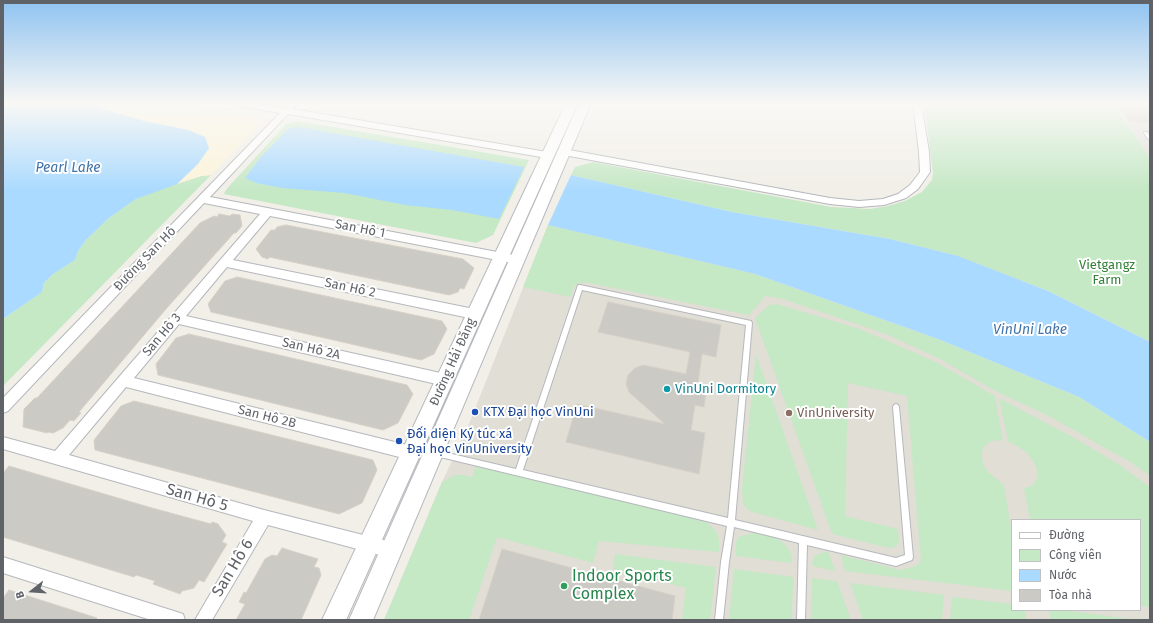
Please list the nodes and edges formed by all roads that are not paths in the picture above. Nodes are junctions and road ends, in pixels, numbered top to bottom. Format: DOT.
graph roads {
  1 [pos="267,132"];
  2 [pos="432,132"];
  3 [pos="566,132"];
  4 [pos="921,132"];
  5 [pos="1150,133"];
  6 [pos="1150,139"];
  7 [pos="556,153"];
  8 [pos="202,199"];
  9 [pos="267,212"];
  10 [pos="509,258"];
  11 [pos="225,262"];
  12 [pos="474,314"];
  13 [pos="176,318"];
  14 [pos="445,380"];
  15 [pos="123,381"];
  16 [pos="3,407"];
  17 [pos="896,407"];
  18 [pos="3,443"];
  19 [pos="411,453"];
  20 [pos="433,453"];
  21 [pos="58,458"];
  22 [pos="518,473"];
  23 [pos="264,517"];
  24 [pos="731,522"];
  25 [pos="803,541"];
  26 [pos="369,544"];
  27 [pos="392,550"];
  28 [pos="3,565"];
  29 [pos="177,620"];
  30 [pos="203,620"];
  31 [pos="334,620"];
  32 [pos="361,620"];
  33 [pos="720,620"];
  34 [pos="801,620"];
  1 -- 8 [label="street, Đường San Hô"];
  2 -- 7 [label="street"];
  3 -- 7 [label="street, Đường Hải Đăng"];
  4 -- 7 [label="street"];
  5 -- 6 [label="lane"];
  7 -- 10 [label="street, Đường Hải Đăng"];
  8 -- 9 [label="street, San Hô 1"];
  8 -- 16 [label="street, Đường San Hô"];
  9 -- 10 [label="street, San Hô 1"];
  9 -- 11 [label="street, San Hô 3"];
  10 -- 12 [label="street, Đường Hải Đăng"];
  10 -- 20 [label="street, Đường Hải Đăng"];
  11 -- 12 [label="street, San Hô 2"];
  11 -- 13 [label="street, San Hô 3"];
  12 -- 14 [label="street, Đường Hải Đăng"];
  13 -- 14 [label="street, San Hô 2A"];
  13 -- 15 [label="street, San Hô 3"];
  14 -- 19 [label="street, Đường Hải Đăng"];
  15 -- 19 [label="street, San Hô 2B"];
  15 -- 21 [label="street, San Hô 3"];
  17 -- 25 [label="lane"];
  18 -- 21 [label="street, San Hô 5"];
  19 -- 26 [label="street, Đường Hải Đăng"];
  20 -- 22 [label="lane"];
  20 -- 27 [label="street, Đường Hải Đăng"];
  21 -- 23 [label="street, San Hô 5"];
  22 -- 24 [label="lane"];
  22 -- 24 [label="lane"];
  23 -- 26 [label="street, San Hô 5"];
  23 -- 30 [label="street, San Hô 6"];
  24 -- 25 [label="lane"];
  24 -- 33 [label="lane"];
  25 -- 34 [label="lane"];
  26 -- 27 [label="street, San Hô 5"];
  26 -- 31 [label="street, Đường Hải Đăng"];
  27 -- 32 [label="street, Đường Hải Đăng"];
  28 -- 29 [label="street"];
}
